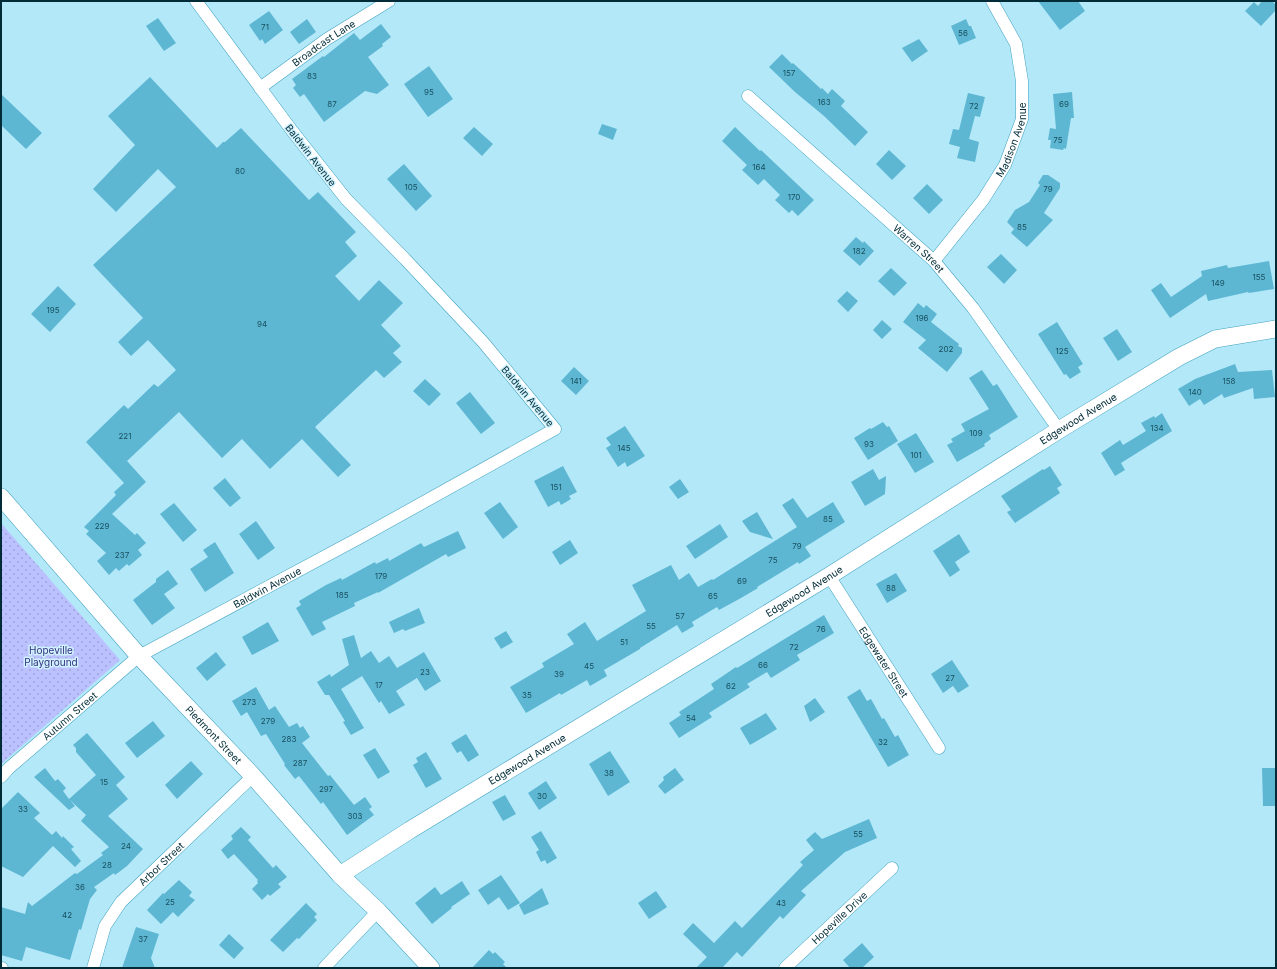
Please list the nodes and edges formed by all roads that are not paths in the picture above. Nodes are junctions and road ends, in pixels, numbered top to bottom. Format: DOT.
graph roads {
  1 [pos="196,1"];
  2 [pos="389,1"];
  3 [pos="992,1"];
  4 [pos="260,88"];
  5 [pos="748,96"];
  6 [pos="934,261"];
  7 [pos="1276,329"];
  8 [pos="1059,430"];
  9 [pos="1,497"];
  10 [pos="829,576"];
  11 [pos="139,656"];
  12 [pos="939,748"];
  13 [pos="253,776"];
  14 [pos="1,777"];
  15 [pos="892,868"];
  16 [pos="340,875"];
  17 [pos="378,911"];
  18 [pos="789,967"];
  19 [pos="93,968"];
  20 [pos="324,968"];
  21 [pos="432,968"];
  1 -- 4 [label="street, Baldwin Avenue"];
  2 -- 4 [label="street, Broadcast Lane"];
  3 -- 6 [label="street, Madison Avenue"];
  4 -- 11 [label="street, Baldwin Avenue"];
  5 -- 6 [label="street, Warren Street"];
  6 -- 8 [label="street, Warren Street"];
  7 -- 8 [label="street, Edgewood Avenue"];
  8 -- 10 [label="street, Edgewood Avenue"];
  9 -- 11 [label="street, Piedmont Street"];
  10 -- 12 [label="street, Edgewater Street"];
  10 -- 16 [label="street, Edgewood Avenue"];
  11 -- 13 [label="street, Piedmont Street"];
  11 -- 14 [label="street, Autumn Street"];
  13 -- 16 [label="street, Piedmont Street"];
  13 -- 19 [label="street, Arbor Street"];
  15 -- 18 [label="street, Hopeville Drive"];
  16 -- 17 [label="street, Piedmont Street"];
  17 -- 20 [label="street"];
  17 -- 21 [label="street, Piedmont Street"];
}
